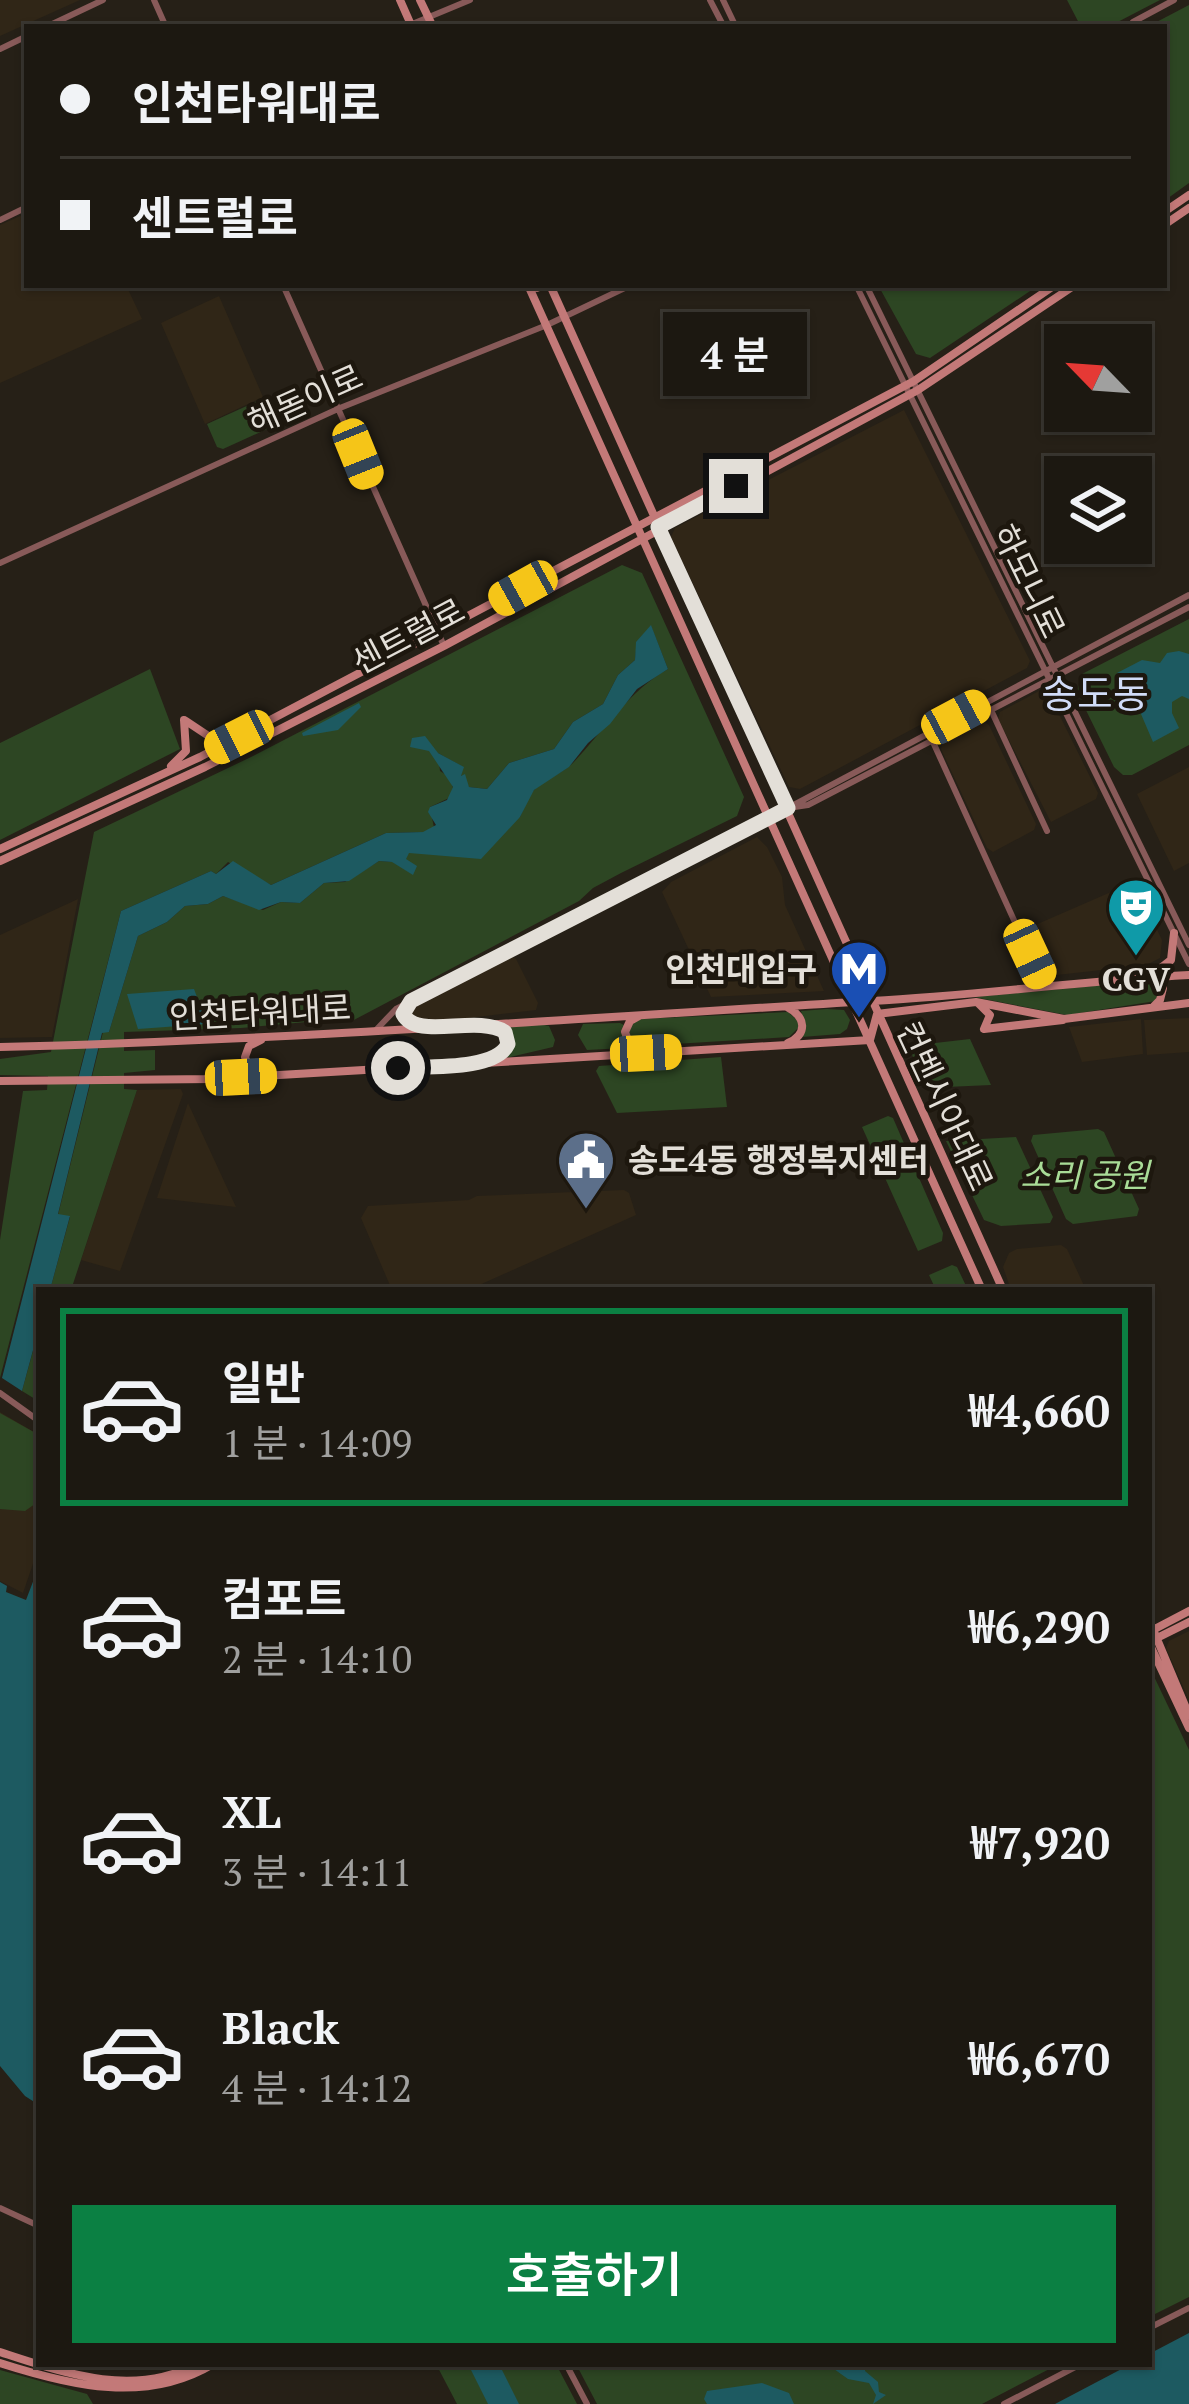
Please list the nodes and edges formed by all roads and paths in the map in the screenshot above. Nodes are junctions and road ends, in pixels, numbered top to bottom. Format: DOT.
graph roads {
  1 [pos="103,0"];
  2 [pos="420,0"];
  3 [pos="470,0"];
  4 [pos="1174,0"];
  5 [pos="431,22"];
  6 [pos="1132,22"];
  7 [pos="52,24"];
  8 [pos="284,288"];
  9 [pos="531,288"];
  10 [pos="548,288"];
  11 [pos="626,288"];
  12 [pos="858,288"];
  13 [pos="867,288"];
  14 [pos="1051,288"];
  15 [pos="1070,288"];
  16 [pos="565,318"];
  17 [pos="547,325"];
  18 [pos="586,364"];
  19 [pos="569,374"];
  20 [pos="912,388"];
  21 [pos="340,408"];
  22 [pos="656,522"];
  23 [pos="638,532"];
  24 [pos="0,563"];
  25 [pos="1189,595"];
  26 [pos="1189,607"];
  27 [pos="439,634"];
  28 [pos="444,646"];
  29 [pos="1051,673"];
  30 [pos="991,710"];
  31 [pos="239,737"];
  32 [pos="933,742"];
  33 [pos="163,774"];
  34 [pos="788,808"];
  35 [pos="770,817"];
  36 [pos="1047,831"];
  37 [pos="0,849"];
  38 [pos="0,861"];
  39 [pos="1174,933"];
  40 [pos="1189,945"];
  41 [pos="1189,964"];
  42 [pos="1189,975"];
  43 [pos="1146,978"];
  44 [pos="1043,984"];
  45 [pos="411,1001"];
  46 [pos="871,1001"];
  47 [pos="854,1002"];
  48 [pos="976,1002"];
  49 [pos="1189,1004"];
  50 [pos="781,1005"];
  51 [pos="1141,1010"];
  52 [pos="646,1013"];
  53 [pos="877,1014"];
  54 [pos="1064,1019"];
  55 [pos="486,1024"];
  56 [pos="424,1027"];
  57 [pos="376,1030"];
  58 [pos="267,1036"];
  59 [pos="871,1040"];
  60 [pos="780,1045"];
  61 [pos="0,1047"];
  62 [pos="646,1053"];
  63 [pos="486,1062"];
  64 [pos="268,1076"];
  65 [pos="0,1081"];
  66 [pos="957,1190"];
  67 [pos="941,1198"];
  68 [pos="981,1287"];
  69 [pos="1002,1287"];
  70 [pos="0,1393"];
  71 [pos="36,1419"];
  72 [pos="1189,1611"];
  73 [pos="1189,1622"];
  74 [pos="1152,1633"];
  75 [pos="1152,1633"];
  76 [pos="1152,1638"];
  77 [pos="1152,1639"];
  78 [pos="1189,1715"];
  79 [pos="1189,1728"];
  80 [pos="0,2208"];
  81 [pos="36,2225"];
  82 [pos="1189,2308"];
  83 [pos="1152,2326"];
  84 [pos="0,2352"];
  85 [pos="0,2362"];
  86 [pos="36,2364"];
  87 [pos="44,2367"];
  88 [pos="189,2367"];
  89 [pos="208,2367"];
  90 [pos="568,2367"];
  91 [pos="1075,2367"];
  92 [pos="587,2404"];
  93 [pos="1004,2404"];
  1 -- 7 [label="street"];
  2 -- 5 [label="main road"];
  3 -- 5 [label="street"];
  4 -- 6 [label="street"];
  8 -- 21 [label="street"];
  9 -- 17 [label="main road"];
  10 -- 16 [label="main road, 컨벤시아대로"];
  11 -- 16 [label="street, 해돋이로"];
  12 -- 20 [label="street, 하모니로"];
  13 -- 20 [label="street, 하모니로"];
  14 -- 20 [label="main road, 센트럴로"];
  15 -- 20 [label="main road, 센트럴로"];
  16 -- 17 [label="street, 해돋이로"];
  16 -- 18 [label="main road, 컨벤시아대로"];
  17 -- 19 [label="main road"];
  17 -- 21 [label="street, 해돋이로"];
  18 -- 19 [label="main road"];
  18 -- 22 [label="main road, 컨벤시아대로"];
  19 -- 23 [label="main road"];
  20 -- 22 [label="main road, 센트럴로"];
  20 -- 29 [label="street, 하모니로"];
  21 -- 24 [label="street, 해돋이로"];
  21 -- 27 [label="street"];
  22 -- 23 [label="main road, 센트럴로"];
  22 -- 34 [label="main road, 컨벤시아대로"];
  23 -- 27 [label="main road, 센트럴로"];
  23 -- 28 [label="main road, 센트럴로"];
  23 -- 35 [label="main road, 컨벤시아대로"];
  25 -- 29 [label="street"];
  26 -- 29 [label="street"];
  27 -- 28 [label="street"];
  27 -- 31 [label="main road, 센트럴로"];
  28 -- 38 [label="main road, 센트럴로"];
  29 -- 30 [label="street"];
  29 -- 34 [label="street"];
  29 -- 39 [label="street, 하모니로"];
  29 -- 40 [label="street, 하모니로"];
  30 -- 32 [label="street"];
  30 -- 36 [label="street"];
  31 -- 33 [label="main road, 센트럴로"];
  31 -- 33 [label="main road"];
  32 -- 34 [label="street"];
  32 -- 44 [label="street"];
  33 -- 37 [label="main road, 센트럴로"];
  34 -- 35 [label="street"];
  34 -- 46 [label="main road, 컨벤시아대로"];
  35 -- 45 [label="street"];
  35 -- 47 [label="main road, 컨벤시아대로"];
  39 -- 41 [label="street, 하모니로"];
  39 -- 43 [label="main road"];
  42 -- 43 [label="main road, 인천타워대로"];
  43 -- 44 [label="main road, 인천타워대로"];
  43 -- 51 [label="main road"];
  44 -- 46 [label="main road, 인천타워대로"];
  45 -- 56 [label="street"];
  45 -- 57 [label="street"];
  46 -- 47 [label="main road, 인천타워대로"];
  46 -- 53 [label="main road, 컨벤시아대로"];
  47 -- 50 [label="main road, 인천타워대로"];
  47 -- 59 [label="main road, 컨벤시아대로"];
  48 -- 53 [label="main road"];
  48 -- 54 [label="main road"];
  48 -- 54 [label="main road"];
  49 -- 51 [label="main road"];
  50 -- 52 [label="main road, 인천타워대로"];
  50 -- 60 [label="main road"];
  51 -- 54 [label="main road"];
  52 -- 55 [label="main road, 인천타워대로"];
  52 -- 62 [label="main road"];
  53 -- 59 [label="main road"];
  53 -- 66 [label="main road, 컨벤시아대로"];
  55 -- 56 [label="main road, 인천타워대로"];
  55 -- 63 [label="main road"];
  56 -- 57 [label="main road, 인천타워대로"];
  57 -- 58 [label="main road, 인천타워대로"];
  58 -- 61 [label="main road, 인천타워대로"];
  58 -- 64 [label="main road"];
  59 -- 60 [label="main road, 인천타워대로"];
  59 -- 67 [label="main road, 컨벤시아대로"];
  60 -- 62 [label="main road, 인천타워대로"];
  62 -- 63 [label="main road, 인천타워대로"];
  63 -- 64 [label="main road, 인천타워대로"];
  64 -- 65 [label="main road, 인천타워대로"];
  66 -- 67 [label="main road"];
  66 -- 69 [label="main road, 컨벤시아대로"];
  67 -- 68 [label="main road, 컨벤시아대로"];
  70 -- 71 [label="street"];
  72 -- 74 [label="main road"];
  73 -- 75 [label="main road"];
  76 -- 78 [label="main road"];
  77 -- 79 [label="main road"];
  80 -- 81 [label="street"];
  82 -- 83 [label="street"];
  84 -- 86 [label="main road"];
  85 -- 89 [label="main road"];
  87 -- 88 [label="main road"];
  90 -- 92 [label="street"];
  91 -- 93 [label="street"];
}
